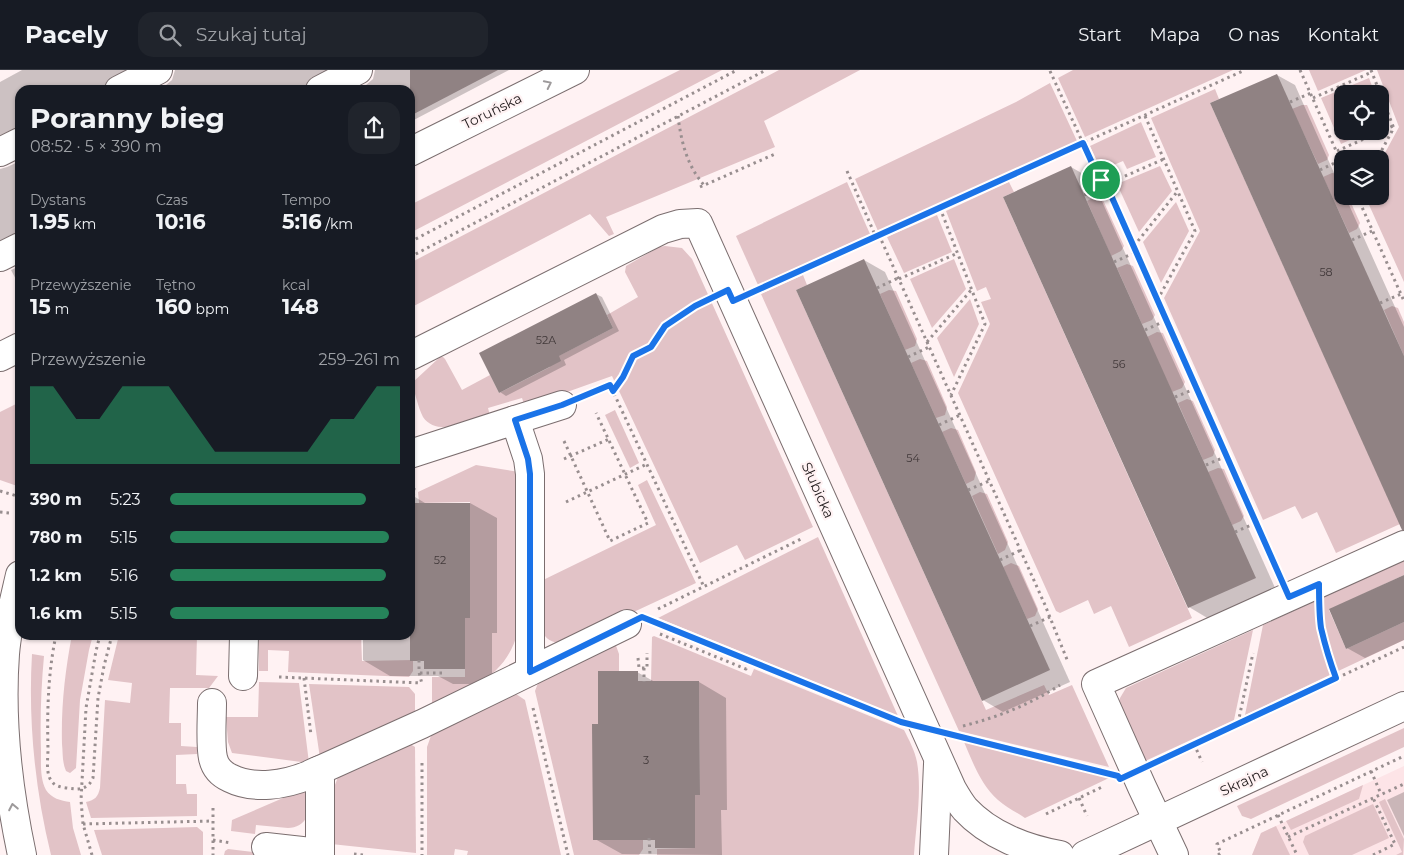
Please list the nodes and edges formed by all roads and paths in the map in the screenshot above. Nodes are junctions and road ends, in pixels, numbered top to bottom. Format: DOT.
graph roads {
  1 [pos="158,70"];
  2 [pos="358,70"];
  3 [pos="575,70"];
  4 [pos="738,70"];
  5 [pos="766,70"];
  6 [pos="1246,70"];
  7 [pos="1300,70"];
  8 [pos="1050,71"];
  9 [pos="1372,71"];
  10 [pos="129,85"];
  11 [pos="330,85"];
  12 [pos="1310,93"];
  13 [pos="1313,98"];
  14 [pos="1290,102"];
  15 [pos="678,116"];
  16 [pos="1144,116"];
  17 [pos="1393,126"];
  18 [pos="1083,143"];
  19 [pos="15,144"];
  20 [pos="415,150"];
  21 [pos="1337,150"];
  22 [pos="1339,150"];
  23 [pos="1382,150"];
  24 [pos="0,152"];
  25 [pos="1164,159"];
  26 [pos="1334,165"];
  27 [pos="1320,170"];
  28 [pos="847,171"];
  29 [pos="1107,184"];
  30 [pos="704,185"];
  31 [pos="1178,192"];
  32 [pos="1084,195"];
  33 [pos="1361,205"];
  34 [pos="940,208"];
  35 [pos="1372,231"];
  36 [pos="878,236"];
  37 [pos="415,239"];
  38 [pos="1352,240"];
  39 [pos="1134,246"];
  40 [pos="15,249"];
  41 [pos="1136,252"];
  42 [pos="958,253"];
  43 [pos="415,254"];
  44 [pos="0,257"];
  45 [pos="1114,262"];
  46 [pos="898,279"];
  47 [pos="877,288"];
  48 [pos="972,289"];
  49 [pos="1401,294"];
  50 [pos="731,295"];
  51 [pos="1158,300"];
  52 [pos="1404,301"];
  53 [pos="1380,303"];
  54 [pos="1167,320"];
  55 [pos="1145,330"];
  56 [pos="927,342"];
  57 [pos="929,347"];
  58 [pos="15,350"];
  59 [pos="415,353"];
  60 [pos="0,357"];
  61 [pos="908,357"];
  62 [pos="1197,388"];
  63 [pos="613,391"];
  64 [pos="588,394"];
  65 [pos="951,396"];
  66 [pos="1175,397"];
  67 [pos="555,407"];
  68 [pos="960,415"];
  69 [pos="515,420"];
  70 [pos="939,425"];
  71 [pos="608,439"];
  72 [pos="415,452"];
  73 [pos="570,456"];
  74 [pos="1227,456"];
  75 [pos="647,464"];
  76 [pos="1206,466"];
  77 [pos="530,474"];
  78 [pos="625,474"];
  79 [pos="989,481"];
  80 [pos="968,490"];
  81 [pos="0,491"];
  82 [pos="587,492"];
  83 [pos="15,495"];
  84 [pos="0,512"];
  85 [pos="10,513"];
  86 [pos="531,519"];
  87 [pos="1256,523"];
  88 [pos="833,524"];
  89 [pos="1235,532"];
  90 [pos="1404,545"];
  91 [pos="1021,550"];
  92 [pos="1000,560"];
  93 [pos="1319,584"];
  94 [pos="704,587"];
  95 [pos="15,597"];
  96 [pos="1289,597"];
  97 [pos="1262,610"];
  98 [pos="1050,617"];
  99 [pos="634,620"];
  100 [pos="1030,626"];
  101 [pos="655,632"];
  102 [pos="55,640"];
  103 [pos="99,640"];
  104 [pos="111,640"];
  105 [pos="244,640"];
  106 [pos="1404,647"];
  107 [pos="648,650"];
  108 [pos="749,660"];
  109 [pos="638,666"];
  110 [pos="644,668"];
  111 [pos="1071,669"];
  112 [pos="528,672"];
  113 [pos="420,673"];
  114 [pos="432,673"];
  115 [pos="243,676"];
  116 [pos="304,678"];
  117 [pos="1336,678"];
  118 [pos="644,682"];
  119 [pos="422,683"];
  120 [pos="1063,683"];
  121 [pos="212,703"];
  122 [pos="1404,706"];
  123 [pos="422,724"];
  124 [pos="1238,724"];
  125 [pos="961,727"];
  126 [pos="925,729"];
  127 [pos="938,756"];
  128 [pos="1404,756"];
  129 [pos="318,771"];
  130 [pos="1371,771"];
  131 [pos="1128,775"];
  132 [pos="225,776"];
  133 [pos="1404,784"];
  134 [pos="81,789"];
  135 [pos="1382,794"];
  136 [pos="1374,798"];
  137 [pos="1278,815"];
  138 [pos="213,821"];
  139 [pos="1158,821"];
  140 [pos="83,824"];
  141 [pos="1000,835"];
  142 [pos="650,838"];
  143 [pos="1288,838"];
  144 [pos="266,847"];
  145 [pos="320,854"];
  146 [pos="1220,854"];
  147 [pos="22,855"];
  148 [pos="92,855"];
  149 [pos="213,855"];
  150 [pos="422,855"];
  151 [pos="568,855"];
  152 [pos="650,855"];
  153 [pos="934,855"];
  154 [pos="1060,855"];
  155 [pos="1084,855"];
  156 [pos="1174,855"];
  157 [pos="1297,855"];
  158 [pos="1373,855"];
  1 -- 10 [label="main road"];
  2 -- 11 [label="main road"];
  20 -- 3 [label="main road, Toruńska, one-way"];
  4 -- 37 [label="path"];
  5 -- 15 [label="path"];
  6 -- 16 [label="path"];
  7 -- 12 [label="path"];
  8 -- 18 [label="path"];
  9 -- 13 [label="path"];
  9 -- 17 [label="path"];
  12 -- 13 [label="path"];
  12 -- 14 [label="path"];
  13 -- 21 [label="path"];
  15 -- 30 [label="path"];
  15 -- 43 [label="path"];
  16 -- 18 [label="path"];
  16 -- 25 [label="path"];
  17 -- 22 [label="path"];
  17 -- 23 [label="path"];
  18 -- 29 [label="path"];
  18 -- 34 [label="path"];
  19 -- 24 [label="main road"];
  25 -- 29 [label="path"];
  25 -- 31 [label="path"];
  26 -- 27 [label="path"];
  28 -- 36 [label="path"];
  29 -- 32 [label="path"];
  29 -- 39 [label="path"];
  31 -- 39 [label="path"];
  31 -- 51 [label="path"];
  33 -- 35 [label="path"];
  34 -- 36 [label="path"];
  34 -- 42 [label="path"];
  35 -- 38 [label="path"];
  35 -- 49 [label="path"];
  36 -- 46 [label="path"];
  36 -- 50 [label="path"];
  39 -- 41 [label="path"];
  40 -- 44 [label="main road"];
  41 -- 45 [label="path"];
  41 -- 51 [label="path"];
  42 -- 46 [label="path"];
  42 -- 48 [label="path"];
  46 -- 47 [label="path"];
  46 -- 56 [label="path"];
  48 -- 56 [label="path"];
  48 -- 65 [label="path"];
  49 -- 52 [label="path"];
  49 -- 53 [label="path"];
  50 -- 59 [label="main road, Słubicka"];
  50 -- 63 [label="path"];
  50 -- 88 [label="main road, Słubicka"];
  51 -- 54 [label="path"];
  54 -- 55 [label="path"];
  54 -- 62 [label="path"];
  56 -- 57 [label="path"];
  57 -- 61 [label="path"];
  57 -- 65 [label="path"];
  58 -- 60 [label="main road"];
  62 -- 66 [label="path"];
  62 -- 74 [label="path"];
  63 -- 64 [label="path"];
  63 -- 75 [label="path"];
  64 -- 67 [label="path"];
  64 -- 71 [label="path"];
  65 -- 68 [label="path"];
  67 -- 69 [label="main road"];
  67 -- 73 [label="path"];
  68 -- 70 [label="path"];
  68 -- 79 [label="path"];
  69 -- 72 [label="main road"];
  69 -- 77 [label="main road"];
  71 -- 73 [label="path"];
  71 -- 78 [label="path"];
  73 -- 77 [label="path"];
  73 -- 82 [label="path"];
  74 -- 76 [label="path"];
  74 -- 87 [label="path"];
  75 -- 78 [label="path"];
  75 -- 94 [label="path"];
  77 -- 86 [label="main road"];
  78 -- 82 [label="path"];
  78 -- 82 [label="path"];
  79 -- 80 [label="path"];
  79 -- 91 [label="path"];
  81 -- 83 [label="path"];
  82 -- 86 [label="path"];
  84 -- 85 [label="path"];
  86 -- 112 [label="main road"];
  87 -- 89 [label="path"];
  87 -- 96 [label="path"];
  88 -- 94 [label="path"];
  88 -- 126 [label="main road, Słubicka"];
  90 -- 93 [label="main road"];
  91 -- 92 [label="path"];
  91 -- 98 [label="path"];
  93 -- 96 [label="main road"];
  93 -- 117 [label="path"];
  94 -- 99 [label="path"];
  147 -- 95 [label="main road, one-way"];
  96 -- 97 [label="main road"];
  97 -- 124 [label="path"];
  97 -- 131 [label="main road"];
  98 -- 100 [label="path"];
  98 -- 111 [label="path"];
  99 -- 108 [label="path"];
  99 -- 112 [label="main road"];
  101 -- 108 [label="path"];
  102 -- 134 [label="path"];
  103 -- 134 [label="path"];
  104 -- 134 [label="path"];
  105 -- 115 [label="main road"];
  106 -- 117 [label="path"];
  107 -- 110 [label="path"];
  108 -- 126 [label="path"];
  109 -- 110 [label="path"];
  110 -- 118 [label="path"];
  112 -- 123 [label="main road"];
  112 -- 151 [label="path"];
  113 -- 114 [label="path"];
  115 -- 116 [label="path"];
  116 -- 119 [label="path"];
  116 -- 129 [label="path"];
  117 -- 124 [label="path"];
  120 -- 125 [label="path"];
  121 -- 132 [label="main road"];
  122 -- 139 [label="main road, Skrajna"];
  123 -- 129 [label="main road"];
  123 -- 150 [label="path"];
  124 -- 131 [label="path"];
  126 -- 127 [label="main road, Słubicka"];
  126 -- 131 [label="path"];
  127 -- 141 [label="main road, Słubicka"];
  127 -- 153 [label="main road, Słubicka"];
  128 -- 130 [label="path"];
  129 -- 132 [label="main road"];
  129 -- 145 [label="main road"];
  130 -- 135 [label="path"];
  130 -- 137 [label="path"];
  131 -- 139 [label="main road"];
  131 -- 141 [label="path"];
  132 -- 138 [label="path"];
  133 -- 135 [label="path"];
  134 -- 140 [label="path"];
  135 -- 136 [label="path"];
  136 -- 143 [label="path"];
  136 -- 158 [label="path"];
  137 -- 143 [label="path"];
  137 -- 146 [label="path"];
  138 -- 140 [label="path"];
  138 -- 149 [label="path"];
  139 -- 155 [label="main road, Skrajna"];
  139 -- 156 [label="main road"];
  140 -- 148 [label="path"];
  141 -- 154 [label="main road, Słubicka"];
  142 -- 152 [label="path"];
  143 -- 157 [label="path"];
  144 -- 145 [label="main road"];
}
